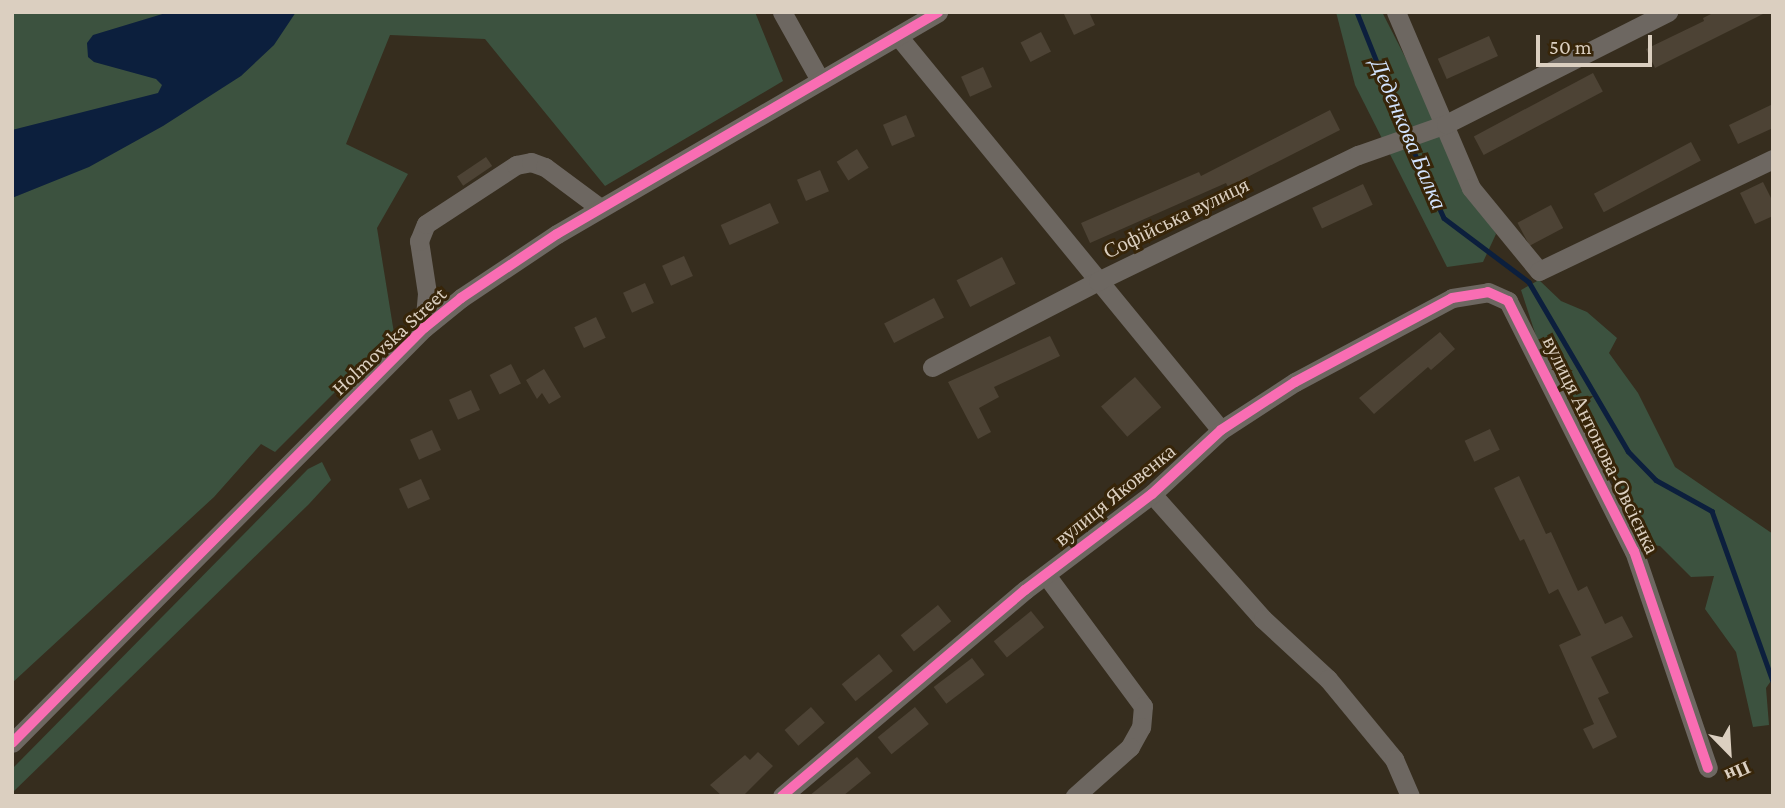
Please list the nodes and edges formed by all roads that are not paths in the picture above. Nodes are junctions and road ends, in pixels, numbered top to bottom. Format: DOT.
graph roads {
  1 [pos="782,12"];
  2 [pos="938,12"];
  3 [pos="1395,12"];
  4 [pos="1668,12"];
  5 [pos="898,36"];
  6 [pos="820,80"];
  7 [pos="1446,124"];
  8 [pos="1773,159"];
  9 [pos="600,208"];
  10 [pos="1098,281"];
  11 [pos="1508,301"];
  12 [pos="424,328"];
  13 [pos="933,367"];
  14 [pos="1221,430"];
  15 [pos="1152,494"];
  16 [pos="1046,575"];
  17 [pos="12,743"];
  18 [pos="1708,768"];
  19 [pos="782,796"];
  20 [pos="1075,796"];
  21 [pos="1410,796"];
  1 -- 6 [label="street"];
  2 -- 5 [label="street, Holmovska Street"];
  3 -- 7 [label="street"];
  4 -- 7 [label="street, Софійська вулиця"];
  5 -- 6 [label="street, Holmovska Street"];
  5 -- 10 [label="street"];
  6 -- 9 [label="street, Holmovska Street"];
  7 -- 8 [label="street"];
  7 -- 10 [label="street, Софійська вулиця"];
  9 -- 12 [label="street, Holmovska Street"];
  9 -- 12 [label="street"];
  10 -- 13 [label="street, Софійська вулиця"];
  10 -- 14 [label="street"];
  11 -- 14 [label="street, вулиця Яковенка"];
  11 -- 18 [label="street, вулиця Антонова-Овсієнка"];
  12 -- 17 [label="street, Holmovska Street"];
  14 -- 15 [label="street, вулиця Яковенка"];
  15 -- 16 [label="street, вулиця Яковенка"];
  15 -- 21 [label="street"];
  16 -- 19 [label="street, вулиця Яковенка"];
  16 -- 20 [label="street, вулиця Яковенка"];
}
